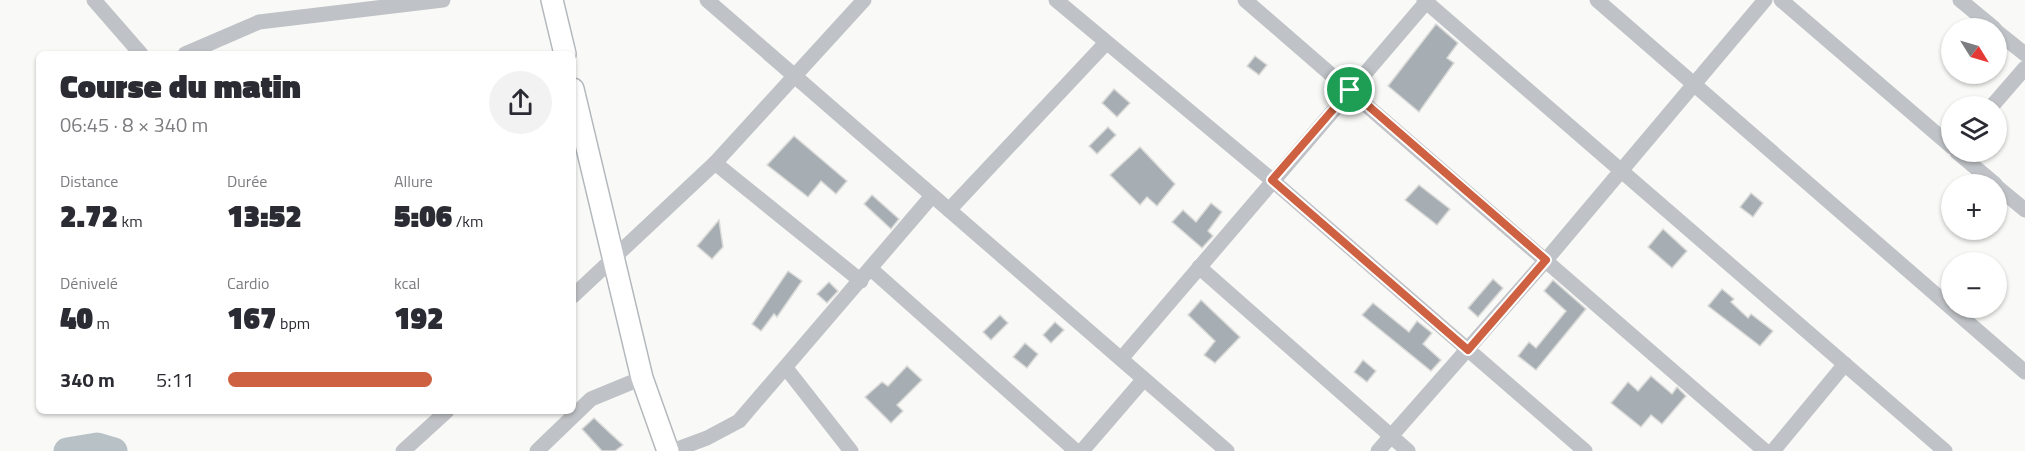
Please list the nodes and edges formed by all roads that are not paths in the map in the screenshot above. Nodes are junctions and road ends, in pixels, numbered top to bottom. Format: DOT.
graph roads {
  1 [pos="94,0"];
  2 [pos="443,0"];
  3 [pos="552,0"];
  4 [pos="707,0"];
  5 [pos="864,0"];
  6 [pos="1056,0"];
  7 [pos="1245,0"];
  8 [pos="1597,0"];
  9 [pos="1765,0"];
  10 [pos="1781,0"];
  11 [pos="1960,0"];
  12 [pos="1426,1"];
  13 [pos="1982,18"];
  14 [pos="2007,39"];
  15 [pos="1105,44"];
  16 [pos="138,51"];
  17 [pos="193,51"];
  18 [pos="564,51"];
  19 [pos="2025,54"];
  20 [pos="2025,68"];
  21 [pos="795,76"];
  22 [pos="1694,84"];
  23 [pos="1350,90"];
  24 [pos="2001,96"];
  25 [pos="576,114"];
  26 [pos="1941,138"];
  27 [pos="1969,162"];
  28 [pos="715,163"];
  29 [pos="1621,171"];
  30 [pos="1983,174"];
  31 [pos="1272,180"];
  32 [pos="2007,194"];
  33 [pos="932,195"];
  34 [pos="949,210"];
  35 [pos="2025,210"];
  36 [pos="613,259"];
  37 [pos="1546,260"];
  38 [pos="1199,267"];
  39 [pos="871,269"];
  40 [pos="861,281"];
  41 [pos="576,293"];
  42 [pos="1468,350"];
  43 [pos="1121,359"];
  44 [pos="1845,364"];
  45 [pos="786,368"];
  46 [pos="2025,372"];
  47 [pos="642,378"];
  48 [pos="1144,380"];
  49 [pos="576,413"];
  50 [pos="444,414"];
  51 [pos="575,414"];
  52 [pos="1391,436"];
  53 [pos="404,451"];
  54 [pos="537,451"];
  55 [pos="670,451"];
  56 [pos="851,451"];
  57 [pos="1076,451"];
  58 [pos="1082,451"];
  59 [pos="1227,451"];
  60 [pos="1378,451"];
  61 [pos="1408,451"];
  62 [pos="1585,451"];
  63 [pos="1765,451"];
  64 [pos="1773,451"];
  65 [pos="1945,451"];
  1 -- 16 [label="street"];
  2 -- 17 [label="street"];
  3 -- 18 [label="street"];
  4 -- 21 [label="street"];
  5 -- 21 [label="street"];
  6 -- 15 [label="street"];
  7 -- 23 [label="street"];
  8 -- 22 [label="street"];
  9 -- 22 [label="street"];
  10 -- 26 [label="street"];
  11 -- 13 [label="street"];
  12 -- 23 [label="street"];
  12 -- 29 [label="street"];
  14 -- 19 [label="street"];
  15 -- 31 [label="street"];
  15 -- 34 [label="street"];
  20 -- 24 [label="street"];
  21 -- 28 [label="street"];
  21 -- 33 [label="street"];
  22 -- 29 [label="street"];
  22 -- 46 [label="street"];
  23 -- 31 [label="street"];
  23 -- 37 [label="street"];
  25 -- 36 [label="street"];
  27 -- 30 [label="street"];
  28 -- 36 [label="street"];
  28 -- 40 [label="street"];
  29 -- 37 [label="street"];
  29 -- 44 [label="street"];
  31 -- 38 [label="street"];
  31 -- 42 [label="street"];
  32 -- 35 [label="street"];
  33 -- 34 [label="street"];
  33 -- 39 [label="street"];
  34 -- 43 [label="street"];
  36 -- 41 [label="street"];
  36 -- 47 [label="street"];
  37 -- 42 [label="street"];
  37 -- 63 [label="street"];
  38 -- 43 [label="street"];
  38 -- 52 [label="street"];
  39 -- 40 [label="street"];
  39 -- 57 [label="street"];
  40 -- 45 [label="street"];
  42 -- 52 [label="street"];
  42 -- 62 [label="street"];
  43 -- 48 [label="street"];
  44 -- 64 [label="street"];
  44 -- 65 [label="street"];
  45 -- 55 [label="street"];
  45 -- 56 [label="street"];
  47 -- 49 [label="street"];
  47 -- 55 [label="street"];
  48 -- 58 [label="street"];
  48 -- 59 [label="street"];
  50 -- 53 [label="street"];
  51 -- 54 [label="street"];
  52 -- 60 [label="street"];
  52 -- 61 [label="street"];
}
